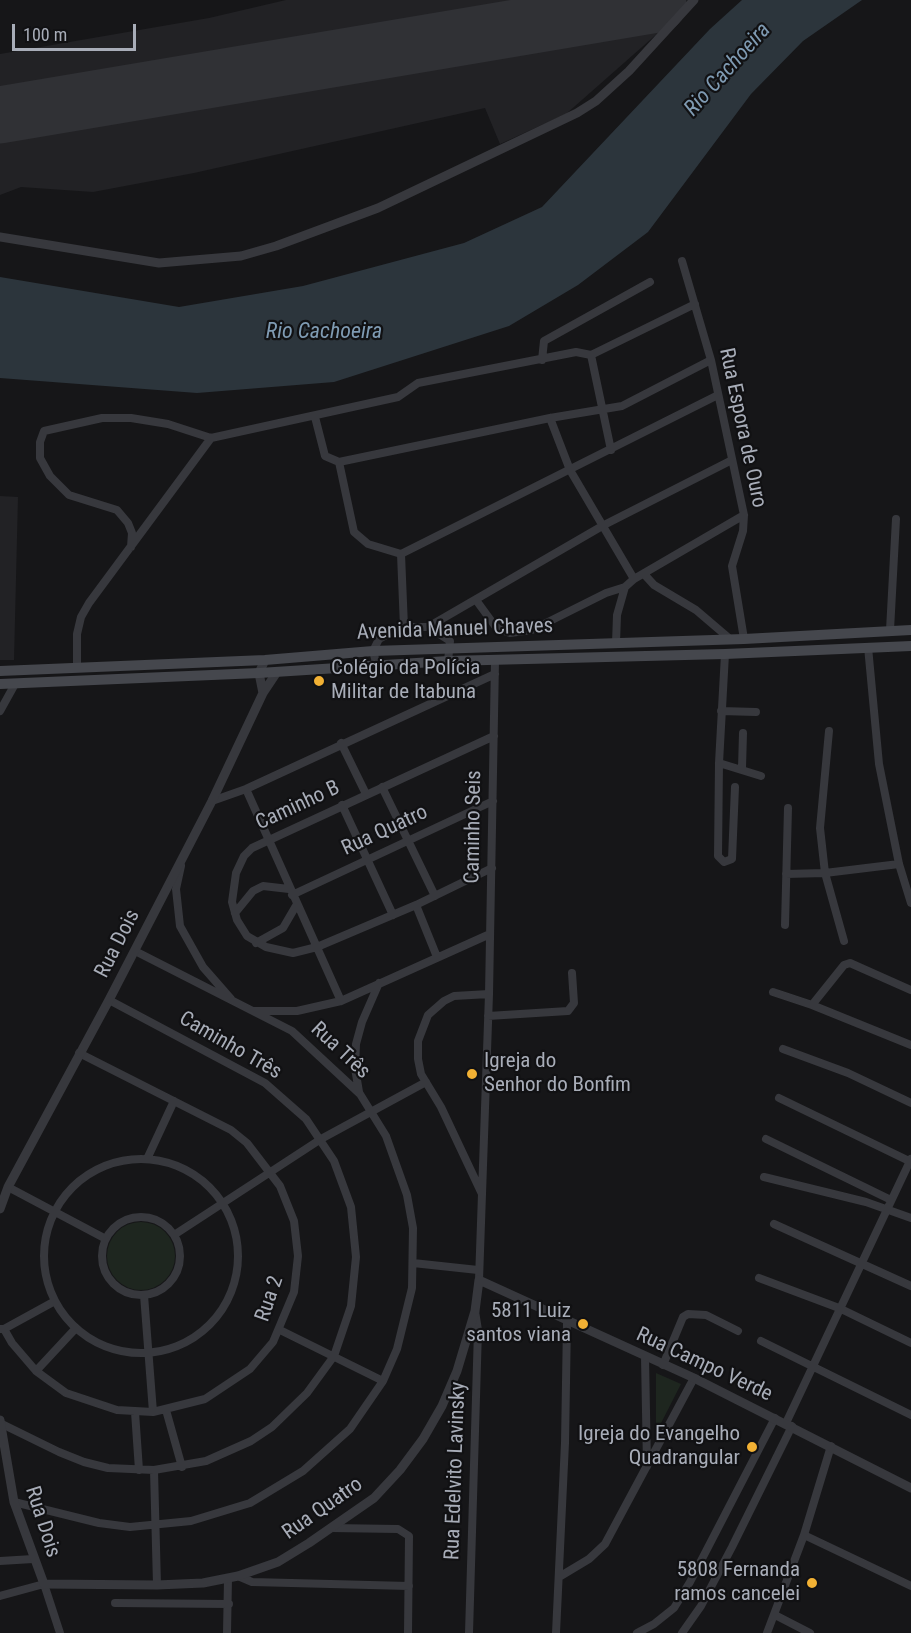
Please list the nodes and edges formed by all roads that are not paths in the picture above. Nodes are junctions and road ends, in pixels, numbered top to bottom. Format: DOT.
graph roads {
  1 [pos="694,0"];
  2 [pos="0,237"];
  3 [pos="682,261"];
  4 [pos="650,282"];
  5 [pos="695,304"];
  6 [pos="591,355"];
  7 [pos="542,360"];
  8 [pos="711,360"];
  9 [pos="718,395"];
  10 [pos="603,408"];
  11 [pos="315,417"];
  12 [pos="550,418"];
  13 [pos="211,438"];
  14 [pos="611,450"];
  15 [pos="732,460"];
  16 [pos="339,462"];
  17 [pos="570,471"];
  18 [pos="744,515"];
  19 [pos="896,519"];
  20 [pos="604,525"];
  21 [pos="131,548"];
  22 [pos="401,554"];
  23 [pos="644,574"];
  24 [pos="634,579"];
  25 [pos="625,587"];
  26 [pos="476,600"];
  27 [pos="404,627"];
  28 [pos="428,627"];
  29 [pos="890,630"];
  30 [pos="911,630"];
  31 [pos="730,639"];
  32 [pos="744,639"];
  33 [pos="616,643"];
  34 [pos="911,646"];
  35 [pos="868,647"];
  36 [pos="451,648"];
  37 [pos="373,651"];
  38 [pos="725,654"];
  39 [pos="265,660"];
  40 [pos="448,661"];
  41 [pos="495,661"];
  42 [pos="378,666"];
  43 [pos="77,668"];
  44 [pos="0,671"];
  45 [pos="277,672"];
  46 [pos="259,673"];
  47 [pos="495,674"];
  48 [pos="0,684"];
  49 [pos="15,684"];
  50 [pos="263,693"];
  51 [pos="0,711"];
  52 [pos="721,711"];
  53 [pos="756,712"];
  54 [pos="829,731"];
  55 [pos="743,733"];
  56 [pos="494,736"];
  57 [pos="341,743"];
  58 [pos="719,764"];
  59 [pos="742,768"];
  60 [pos="761,776"];
  61 [pos="382,787"];
  62 [pos="735,787"];
  63 [pos="246,789"];
  64 [pos="366,794"];
  65 [pos="212,801"];
  66 [pos="493,801"];
  67 [pos="342,805"];
  68 [pos="788,808"];
  69 [pos="267,839"];
  70 [pos="407,840"];
  71 [pos="183,856"];
  72 [pos="366,859"];
  73 [pos="899,864"];
  74 [pos="492,868"];
  75 [pos="825,873"];
  76 [pos="786,874"];
  77 [pos="291,892"];
  78 [pos="435,896"];
  79 [pos="911,903"];
  80 [pos="297,904"];
  81 [pos="416,905"];
  82 [pos="235,913"];
  83 [pos="393,915"];
  84 [pos="785,925"];
  85 [pos="490,934"];
  86 [pos="844,941"];
  87 [pos="256,943"];
  88 [pos="317,947"];
  89 [pos="135,951"];
  90 [pos="438,957"];
  91 [pos="572,973"];
  92 [pos="379,983"];
  93 [pos="911,990"];
  94 [pos="773,992"];
  95 [pos="489,994"];
  96 [pos="109,1000"];
  97 [pos="342,1001"];
  98 [pos="234,1002"];
  99 [pos="812,1005"];
  100 [pos="252,1011"];
  101 [pos="488,1016"];
  102 [pos="911,1045"];
  103 [pos="783,1048"];
  104 [pos="79,1053"];
  105 [pos="426,1082"];
  106 [pos="360,1094"];
  107 [pos="779,1098"];
  108 [pos="174,1101"];
  109 [pos="911,1103"];
  110 [pos="372,1111"];
  111 [pos="321,1139"];
  112 [pos="766,1139"];
  113 [pos="147,1159"];
  114 [pos="911,1161"];
  115 [pos="270,1175"];
  116 [pos="764,1177"];
  117 [pos="8,1187"];
  118 [pos="482,1194"];
  119 [pos="891,1200"];
  120 [pos="223,1203"];
  121 [pos="0,1209"];
  122 [pos="887,1209"];
  123 [pos="54,1213"];
  124 [pos="911,1218"];
  125 [pos="774,1224"];
  126 [pos="174,1235"];
  127 [pos="106,1239"];
  128 [pos="413,1263"];
  129 [pos="861,1263"];
  130 [pos="478,1270"];
  131 [pos="759,1278"];
  132 [pos="479,1280"];
  133 [pos="911,1286"];
  134 [pos="144,1295"];
  135 [pos="55,1300"];
  136 [pos="839,1308"];
  137 [pos="475,1311"];
  138 [pos="567,1322"];
  139 [pos="76,1328"];
  140 [pos="2,1329"];
  141 [pos="280,1330"];
  142 [pos="738,1331"];
  143 [pos="762,1341"];
  144 [pos="911,1343"];
  145 [pos="149,1353"];
  146 [pos="334,1356"];
  147 [pos="645,1357"];
  148 [pos="663,1365"];
  149 [pos="814,1366"];
  150 [pos="36,1371"];
  151 [pos="694,1378"];
  152 [pos="382,1381"];
  153 [pos="166,1410"];
  154 [pos="135,1412"];
  155 [pos="153,1412"];
  156 [pos="911,1415"];
  157 [pos="775,1418"];
  158 [pos="0,1422"];
  159 [pos="789,1424"];
  160 [pos="831,1446"];
  161 [pos="182,1467"];
  162 [pos="647,1467"];
  163 [pos="139,1470"];
  164 [pos="154,1470"];
  165 [pos="911,1488"];
  166 [pos="14,1502"];
  167 [pos="156,1526"];
  168 [pos="331,1528"];
  169 [pos="804,1535"];
  170 [pos="33,1559"];
  171 [pos="0,1561"];
  172 [pos="238,1576"];
  173 [pos="559,1577"];
  174 [pos="228,1579"];
  175 [pos="44,1584"];
  176 [pos="157,1585"];
  177 [pos="409,1586"];
  178 [pos="911,1586"];
  179 [pos="0,1596"];
  180 [pos="115,1603"];
  181 [pos="229,1604"];
  182 [pos="775,1615"];
  183 [pos="60,1633"];
  184 [pos="227,1633"];
  185 [pos="408,1633"];
  186 [pos="469,1633"];
  187 [pos="556,1633"];
  188 [pos="637,1633"];
  189 [pos="682,1633"];
  190 [pos="767,1633"];
  191 [pos="810,1633"];
  1 -- 2 [label="street"];
  3 -- 5 [label="street, Rua Espora de Ouro"];
  4 -- 7 [label="street"];
  5 -- 6 [label="street"];
  5 -- 8 [label="street, Rua Espora de Ouro"];
  6 -- 7 [label="street"];
  6 -- 10 [label="street"];
  7 -- 11 [label="street"];
  8 -- 9 [label="street, Rua Espora de Ouro"];
  8 -- 10 [label="street"];
  9 -- 14 [label="street"];
  9 -- 15 [label="street, Rua Espora de Ouro"];
  10 -- 12 [label="street"];
  10 -- 14 [label="street"];
  11 -- 13 [label="street"];
  11 -- 16 [label="street"];
  12 -- 16 [label="street"];
  12 -- 17 [label="street"];
  13 -- 21 [label="street"];
  13 -- 21 [label="street"];
  14 -- 17 [label="street"];
  15 -- 18 [label="street, Rua Espora de Ouro"];
  15 -- 20 [label="street"];
  16 -- 22 [label="street"];
  17 -- 20 [label="street"];
  17 -- 22 [label="street"];
  18 -- 23 [label="street"];
  18 -- 32 [label="street, Rua Espora de Ouro"];
  19 -- 29 [label="street"];
  20 -- 24 [label="street"];
  20 -- 26 [label="street"];
  21 -- 43 [label="street"];
  22 -- 27 [label="street"];
  23 -- 24 [label="street"];
  23 -- 31 [label="street"];
  24 -- 25 [label="street"];
  25 -- 26 [label="street"];
  25 -- 33 [label="street"];
  26 -- 28 [label="street"];
  27 -- 28 [label="street"];
  27 -- 37 [label="street"];
  28 -- 36 [label="street"];
  29 -- 30 [label="main road, Avenida Manuel Chaves"];
  29 -- 32 [label="main road, Avenida Manuel Chaves"];
  31 -- 32 [label="main road, Avenida Manuel Chaves"];
  31 -- 33 [label="main road, Avenida Manuel Chaves"];
  33 -- 36 [label="main road, Avenida Manuel Chaves"];
  34 -- 35 [label="main road, Avenida Manuel Chaves"];
  35 -- 38 [label="main road, Avenida Manuel Chaves"];
  35 -- 73 [label="street"];
  36 -- 37 [label="main road, Avenida Manuel Chaves"];
  36 -- 40 [label="street"];
  37 -- 39 [label="main road, Avenida Manuel Chaves"];
  37 -- 42 [label="street"];
  38 -- 41 [label="main road, Avenida Manuel Chaves"];
  38 -- 52 [label="street"];
  39 -- 43 [label="main road, Avenida Manuel Chaves"];
  39 -- 46 [label="street"];
  40 -- 41 [label="main road, Avenida Manuel Chaves"];
  40 -- 42 [label="main road, Avenida Manuel Chaves"];
  41 -- 47 [label="street, Caminho Seis"];
  42 -- 45 [label="main road, Avenida Manuel Chaves"];
  43 -- 44 [label="main road, Avenida Manuel Chaves"];
  45 -- 46 [label="main road, Avenida Manuel Chaves"];
  45 -- 50 [label="street, Rua Dois"];
  46 -- 49 [label="main road, Avenida Manuel Chaves"];
  46 -- 50 [label="street"];
  47 -- 56 [label="street, Caminho Seis"];
  47 -- 57 [label="street"];
  48 -- 49 [label="main road, Avenida Manuel Chaves"];
  49 -- 51 [label="street"];
  50 -- 65 [label="street, Rua Dois"];
  52 -- 53 [label="street"];
  52 -- 58 [label="street"];
  54 -- 75 [label="street"];
  55 -- 59 [label="street"];
  56 -- 61 [label="street, Caminho B"];
  56 -- 66 [label="street, Caminho Seis"];
  57 -- 63 [label="street"];
  57 -- 64 [label="street"];
  58 -- 59 [label="street"];
  58 -- 62 [label="street"];
  59 -- 60 [label="street"];
  61 -- 64 [label="street, Caminho B"];
  61 -- 70 [label="street"];
  63 -- 65 [label="street"];
  63 -- 69 [label="street"];
  64 -- 67 [label="street, Caminho B"];
  65 -- 71 [label="street, Rua Dois"];
  66 -- 70 [label="street, Rua Quatro"];
  66 -- 74 [label="street, Caminho Seis"];
  67 -- 69 [label="street, Caminho B"];
  67 -- 72 [label="street"];
  68 -- 76 [label="street"];
  69 -- 77 [label="street"];
  69 -- 82 [label="street, Caminho B"];
  70 -- 72 [label="street, Rua Quatro"];
  70 -- 78 [label="street"];
  71 -- 89 [label="street, Rua Dois"];
  71 -- 98 [label="street"];
  72 -- 77 [label="street, Rua Quatro"];
  72 -- 83 [label="street"];
  73 -- 75 [label="street"];
  73 -- 79 [label="street"];
  74 -- 78 [label="street"];
  74 -- 85 [label="street, Caminho Seis"];
  75 -- 76 [label="street"];
  75 -- 86 [label="street"];
  76 -- 84 [label="street"];
  77 -- 80 [label="street"];
  77 -- 82 [label="street"];
  78 -- 81 [label="street"];
  80 -- 87 [label="street"];
  80 -- 88 [label="street"];
  81 -- 83 [label="street"];
  81 -- 90 [label="street"];
  82 -- 87 [label="street, Caminho B"];
  83 -- 88 [label="street"];
  85 -- 90 [label="street"];
  85 -- 95 [label="street, Caminho Seis"];
  87 -- 88 [label="street"];
  88 -- 97 [label="street"];
  89 -- 96 [label="street, Rua Dois"];
  89 -- 98 [label="street, Rua Três"];
  90 -- 92 [label="street"];
  91 -- 101 [label="street"];
  92 -- 97 [label="street"];
  92 -- 106 [label="street"];
  93 -- 99 [label="street"];
  94 -- 99 [label="street"];
  95 -- 101 [label="street, Caminho Seis"];
  95 -- 105 [label="street, Caminho Seis"];
  96 -- 104 [label="street, Rua Dois"];
  96 -- 111 [label="street, Caminho Três"];
  97 -- 100 [label="street"];
  98 -- 100 [label="street, Rua Três"];
  99 -- 102 [label="street"];
  100 -- 106 [label="street, Rua Três"];
  101 -- 118 [label="street, Caminho Seis"];
  103 -- 109 [label="street"];
  104 -- 108 [label="street, Rua 2"];
  104 -- 117 [label="street, Rua Dois"];
  105 -- 110 [label="street"];
  105 -- 118 [label="street, Caminho Seis"];
  106 -- 110 [label="street, Rua Três"];
  107 -- 114 [label="street"];
  108 -- 113 [label="street"];
  108 -- 115 [label="street, Rua 2"];
  110 -- 111 [label="street"];
  110 -- 128 [label="street, Rua Três"];
  111 -- 115 [label="street"];
  111 -- 146 [label="street, Caminho Três"];
  112 -- 119 [label="street"];
  113 -- 120 [label="street"];
  113 -- 123 [label="street"];
  114 -- 119 [label="street"];
  115 -- 120 [label="street"];
  115 -- 141 [label="street, Rua 2"];
  116 -- 122 [label="street"];
  117 -- 121 [label="street, Rua Dois"];
  117 -- 123 [label="street"];
  118 -- 130 [label="street, Caminho Seis"];
  119 -- 122 [label="street"];
  120 -- 126 [label="street"];
  120 -- 145 [label="street"];
  122 -- 124 [label="street"];
  122 -- 129 [label="street"];
  123 -- 127 [label="street"];
  123 -- 135 [label="street"];
  125 -- 129 [label="street"];
  126 -- 127 [label="street"];
  126 -- 134 [label="street"];
  127 -- 134 [label="street"];
  128 -- 130 [label="street"];
  128 -- 152 [label="street, Rua Três"];
  129 -- 133 [label="street"];
  129 -- 136 [label="street"];
  130 -- 132 [label="street, Rua Quatro"];
  131 -- 136 [label="street"];
  132 -- 137 [label="street, Rua Quatro"];
  132 -- 138 [label="street, Rua Campo Verde"];
  134 -- 145 [label="street"];
  135 -- 139 [label="street"];
  135 -- 140 [label="street"];
  136 -- 144 [label="street"];
  136 -- 149 [label="street"];
  137 -- 168 [label="street, Rua Quatro"];
  137 -- 186 [label="street, Rua Edelvito Lavinsky"];
  138 -- 147 [label="street, Rua Campo Verde"];
  138 -- 173 [label="street"];
  139 -- 145 [label="street"];
  139 -- 150 [label="street"];
  140 -- 150 [label="street, Rua 2"];
  141 -- 146 [label="street"];
  141 -- 153 [label="street, Rua 2"];
  142 -- 148 [label="street"];
  143 -- 149 [label="street"];
  145 -- 155 [label="street"];
  146 -- 152 [label="street"];
  146 -- 161 [label="street, Caminho Três"];
  147 -- 148 [label="street, Rua Campo Verde"];
  147 -- 162 [label="street"];
  148 -- 151 [label="street, Rua Campo Verde"];
  149 -- 156 [label="street"];
  149 -- 159 [label="street"];
  150 -- 154 [label="street, Rua 2"];
  151 -- 157 [label="street, Rua Campo Verde"];
  151 -- 162 [label="street"];
  152 -- 167 [label="street, Rua Três"];
  153 -- 155 [label="street, Rua 2"];
  153 -- 161 [label="street"];
  154 -- 155 [label="street, Rua 2"];
  154 -- 163 [label="street"];
  157 -- 159 [label="street, Rua Campo Verde"];
  157 -- 188 [label="street"];
  158 -- 163 [label="street, Caminho Três"];
  158 -- 166 [label="street, Rua Dois"];
  159 -- 160 [label="street, Rua Campo Verde"];
  159 -- 189 [label="street"];
  160 -- 165 [label="street, Rua Campo Verde"];
  160 -- 169 [label="street"];
  161 -- 164 [label="street, Caminho Três"];
  162 -- 173 [label="street"];
  163 -- 164 [label="street, Caminho Três"];
  164 -- 167 [label="street"];
  166 -- 167 [label="street, Rua Três"];
  166 -- 170 [label="street, Rua Dois"];
  167 -- 176 [label="street"];
  168 -- 172 [label="street, Rua Quatro"];
  168 -- 177 [label="street"];
  169 -- 178 [label="street"];
  169 -- 182 [label="street"];
  170 -- 171 [label="street"];
  170 -- 175 [label="street, Rua Dois"];
  172 -- 174 [label="street, Rua Quatro"];
  172 -- 177 [label="street"];
  173 -- 187 [label="street"];
  174 -- 176 [label="street, Rua Quatro"];
  174 -- 181 [label="street"];
  175 -- 176 [label="street, Rua Quatro"];
  175 -- 179 [label="street"];
  175 -- 183 [label="street, Rua Dois"];
  177 -- 185 [label="street"];
  180 -- 181 [label="street"];
  181 -- 184 [label="street"];
  182 -- 190 [label="street"];
  182 -- 191 [label="street"];
}
